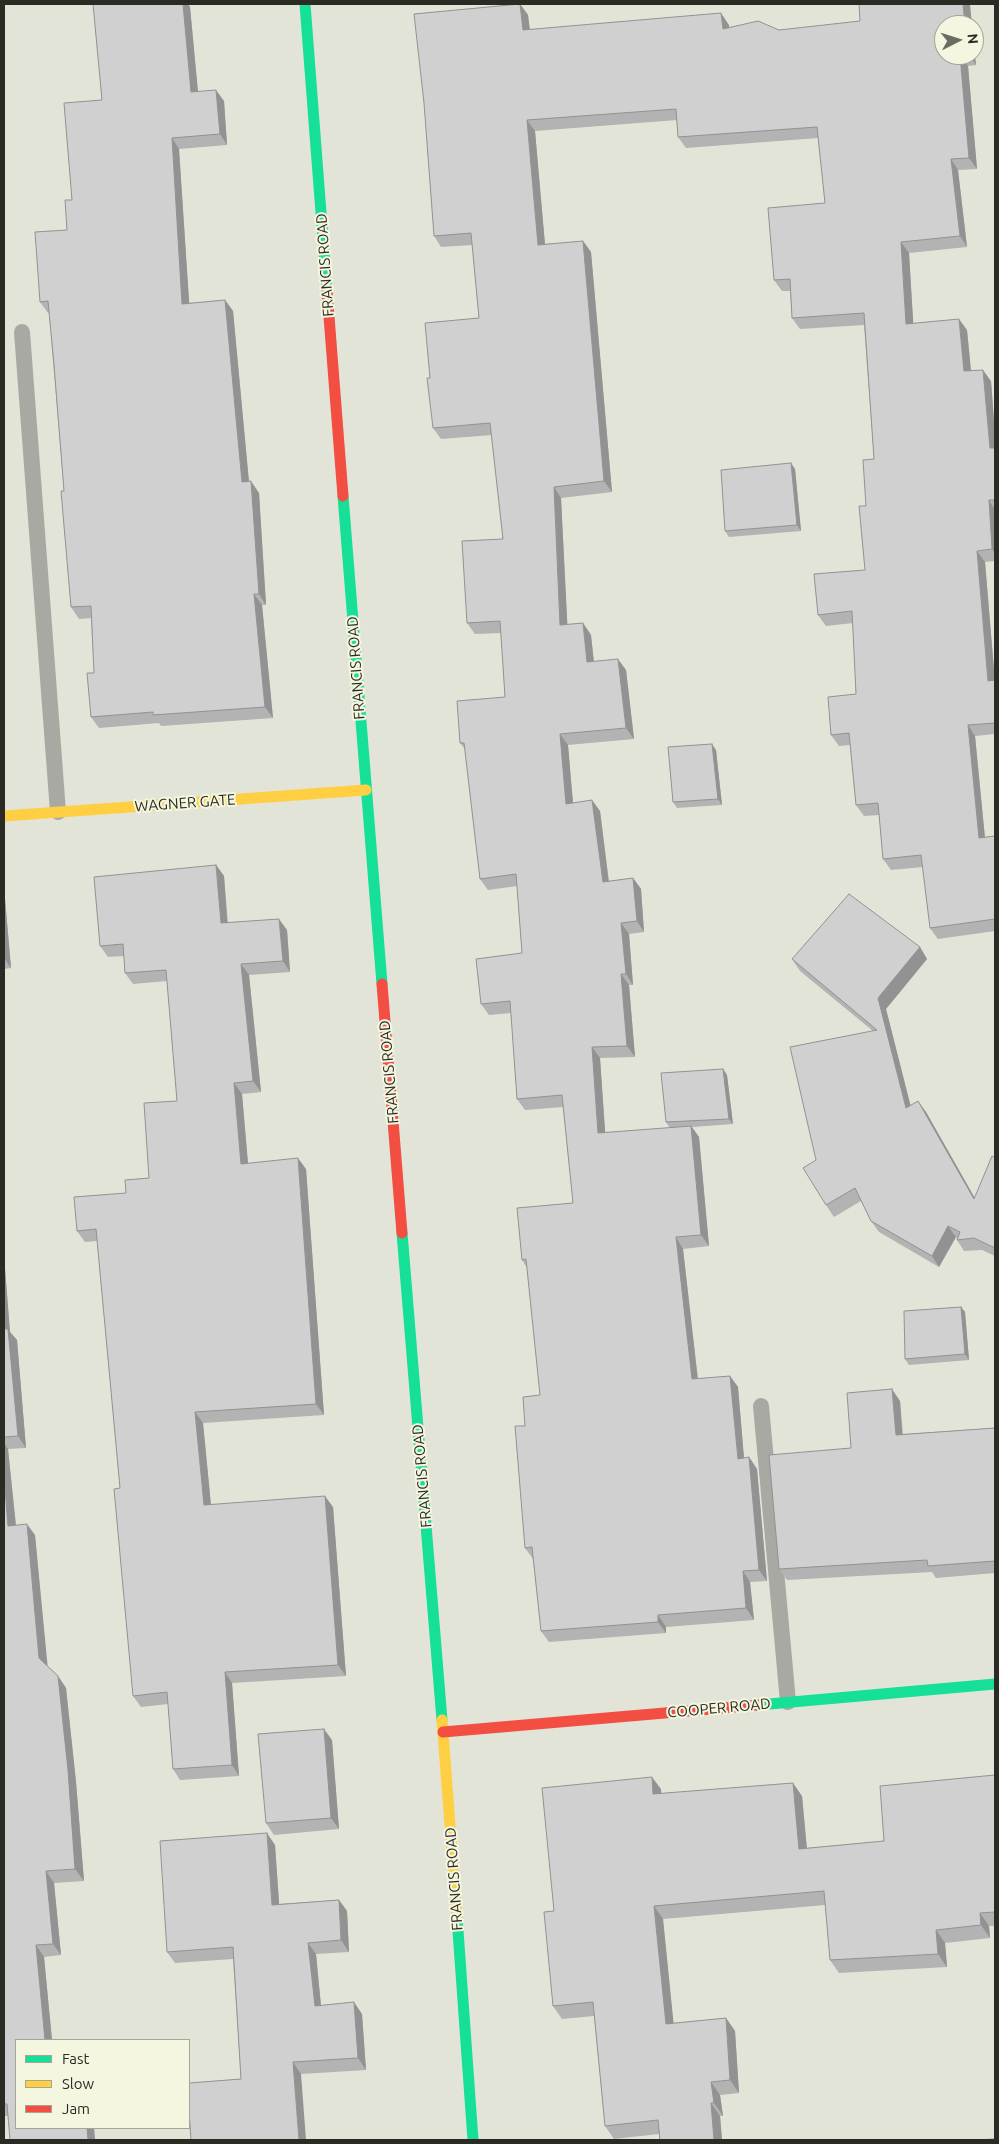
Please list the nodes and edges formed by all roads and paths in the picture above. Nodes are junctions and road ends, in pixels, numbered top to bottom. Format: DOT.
graph roads {
  1 [pos="305,4"];
  2 [pos="22,332"];
  3 [pos="366,790"];
  4 [pos="58,812"];
  5 [pos="4,816"];
  6 [pos="761,1406"];
  7 [pos="995,1684"];
  8 [pos="788,1702"];
  9 [pos="443,1732"];
  10 [pos="473,2140"];
  1 -- 3 [label="street, FRANCIS ROAD"];
  2 -- 4 [label="lane"];
  3 -- 4 [label="street, WAGNER GATE"];
  3 -- 9 [label="street, FRANCIS ROAD"];
  4 -- 5 [label="street, WAGNER GATE"];
  6 -- 8 [label="lane"];
  7 -- 8 [label="street, COOPER ROAD"];
  8 -- 9 [label="street, COOPER ROAD"];
  9 -- 10 [label="street, FRANCIS ROAD"];
}
